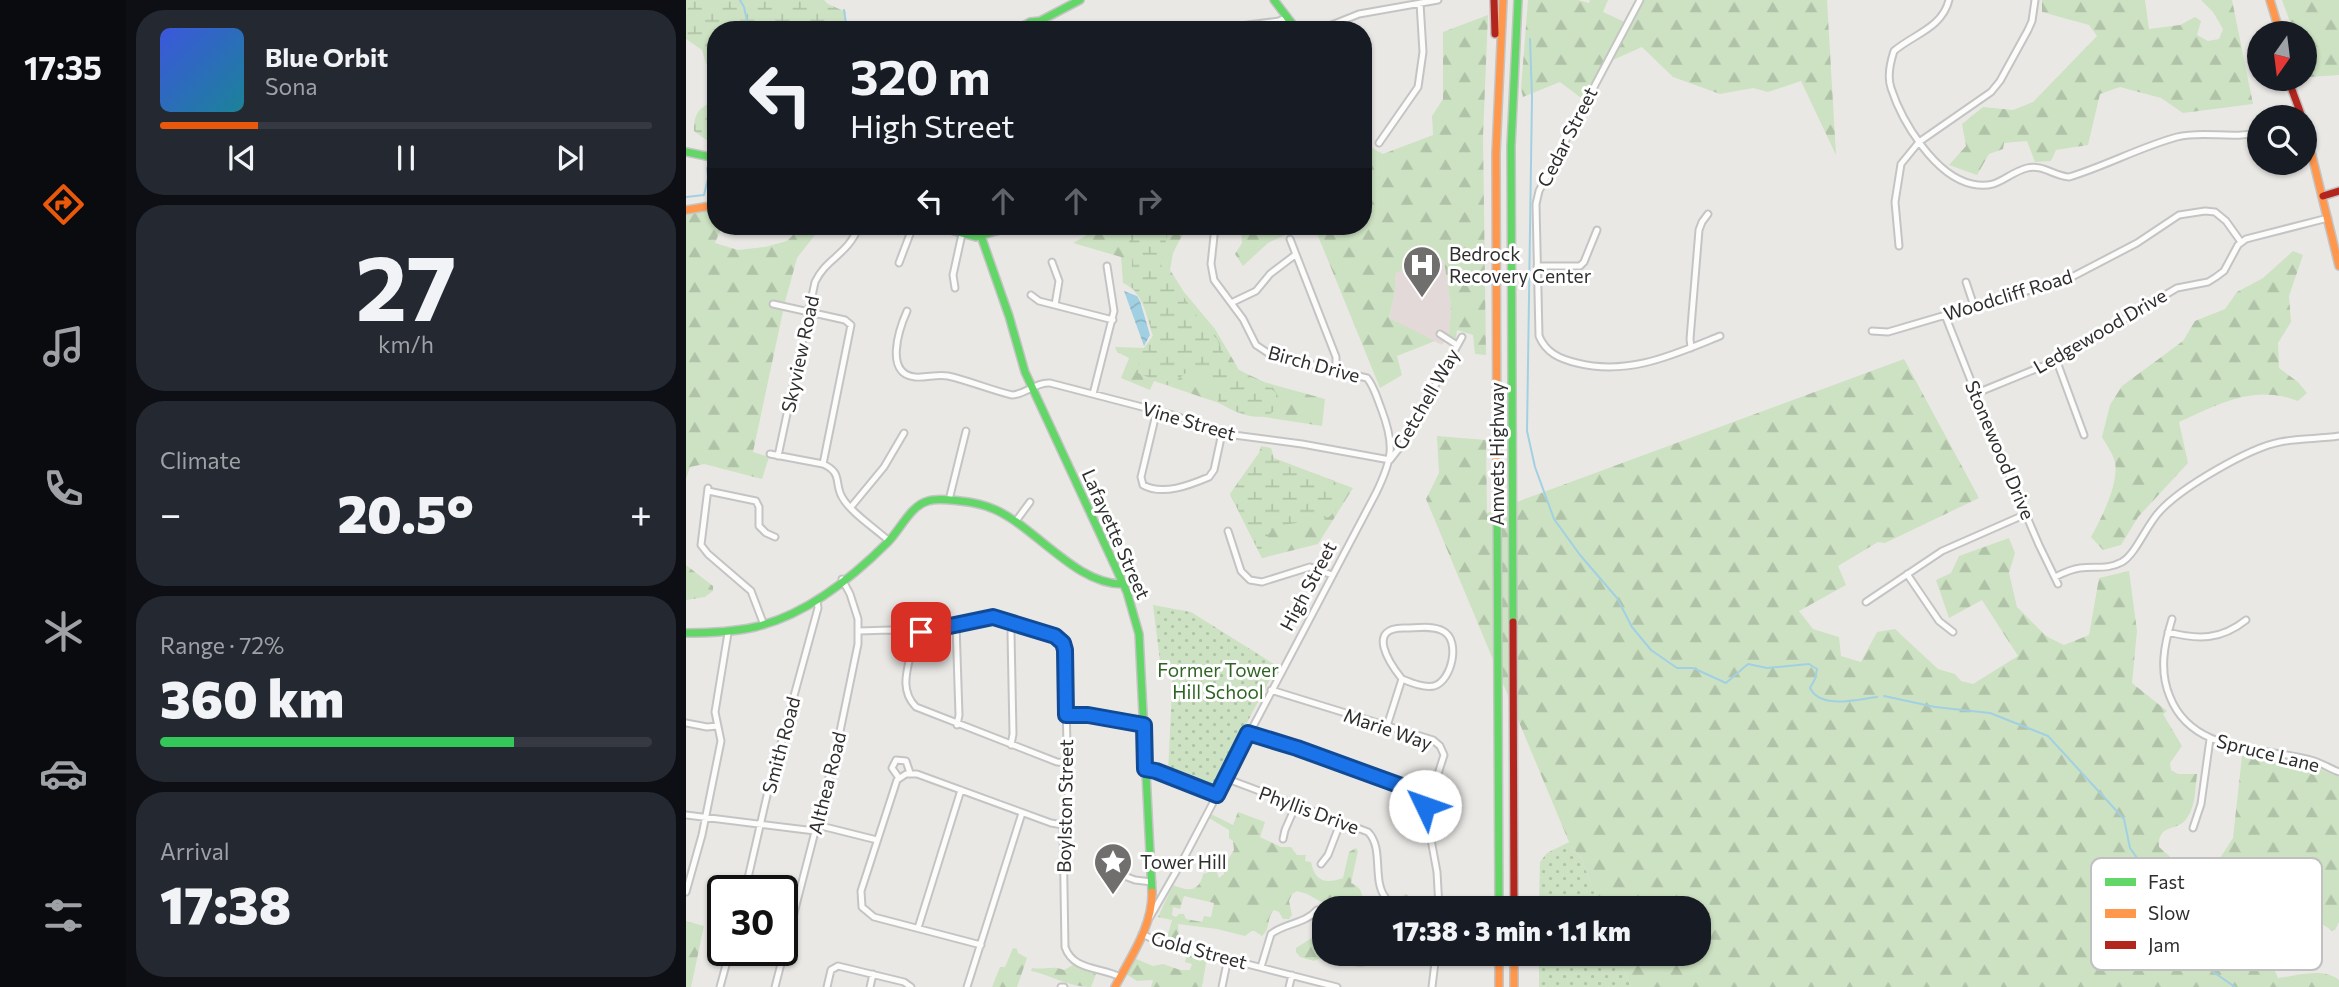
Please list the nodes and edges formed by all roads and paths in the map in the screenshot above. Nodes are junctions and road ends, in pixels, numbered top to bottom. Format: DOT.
graph roads {
  1 [pos="1080,0"];
  2 [pos="1274,0"];
  3 [pos="1438,0"];
  4 [pos="1494,0"];
  5 [pos="1503,0"];
  6 [pos="1640,0"];
  7 [pos="1950,0"];
  8 [pos="2035,0"];
  9 [pos="2270,0"];
  10 [pos="1518,1"];
  11 [pos="1420,3"];
  12 [pos="1287,17"];
  13 [pos="1040,21"];
  14 [pos="1281,21"];
  15 [pos="1290,21"];
  16 [pos="1342,21"];
  17 [pos="2276,21"];
  18 [pos="1497,109"];
  19 [pos="2247,135"];
  20 [pos="1919,142"];
  21 [pos="1378,144"];
  22 [pos="686,152"];
  23 [pos="707,156"];
  24 [pos="2317,174"];
  25 [pos="2339,191"];
  26 [pos="2323,197"];
  27 [pos="707,206"];
  28 [pos="686,210"];
  29 [pos="1708,214"];
  30 [pos="2328,218"];
  31 [pos="1597,230"];
  32 [pos="854,235"];
  33 [pos="910,235"];
  34 [pos="962,235"];
  35 [pos="972,235"];
  36 [pos="986,235"];
  37 [pos="983,236"];
  38 [pos="1214,236"];
  39 [pos="1290,239"];
  40 [pos="2241,242"];
  41 [pos="1899,246"];
  42 [pos="1295,255"];
  43 [pos="900,262"];
  44 [pos="1052,262"];
  45 [pos="1107,266"];
  46 [pos="1537,266"];
  47 [pos="2339,266"];
  48 [pos="1966,282"];
  49 [pos="956,288"];
  50 [pos="1031,295"];
  51 [pos="1231,303"];
  52 [pos="773,304"];
  53 [pos="1055,305"];
  54 [pos="1974,306"];
  55 [pos="809,312"];
  56 [pos="907,312"];
  57 [pos="1945,315"];
  58 [pos="1113,320"];
  59 [pos="1872,331"];
  60 [pos="1440,334"];
  61 [pos="1720,336"];
  62 [pos="1462,337"];
  63 [pos="1457,345"];
  64 [pos="1691,348"];
  65 [pos="2056,359"];
  66 [pos="1336,369"];
  67 [pos="1032,388"];
  68 [pos="1977,393"];
  69 [pos="1093,394"];
  70 [pos="1157,410"];
  71 [pos="966,431"];
  72 [pos="904,433"];
  73 [pos="1222,433"];
  74 [pos="2084,435"];
  75 [pos="2339,436"];
  76 [pos="770,454"];
  77 [pos="778,456"];
  78 [pos="1390,460"];
  79 [pos="823,464"];
  80 [pos="949,500"];
  81 [pos="1030,502"];
  82 [pos="851,507"];
  83 [pos="2026,514"];
  84 [pos="1016,522"];
  85 [pos="1228,531"];
  86 [pos="775,537"];
  87 [pos="889,541"];
  88 [pos="1907,574"];
  89 [pos="1332,575"];
  90 [pos="2055,577"];
  91 [pos="842,579"];
  92 [pos="1123,584"];
  93 [pos="2058,584"];
  94 [pos="817,600"];
  95 [pos="1866,602"];
  96 [pos="2172,619"];
  97 [pos="2246,620"];
  98 [pos="1013,622"];
  99 [pos="956,624"];
  100 [pos="764,625"];
  101 [pos="859,631"];
  102 [pos="1953,632"];
  103 [pos="2168,632"];
  104 [pos="686,633"];
  105 [pos="728,633"];
  106 [pos="914,634"];
  107 [pos="1402,679"];
  108 [pos="1271,690"];
  109 [pos="1066,715"];
  110 [pos="686,723"];
  111 [pos="957,724"];
  112 [pos="1144,725"];
  113 [pos="718,726"];
  114 [pos="1387,726"];
  115 [pos="1248,733"];
  116 [pos="2210,739"];
  117 [pos="1011,745"];
  118 [pos="1067,763"];
  119 [pos="1145,769"];
  120 [pos="2339,772"];
  121 [pos="910,773"];
  122 [pos="899,778"];
  123 [pos="1225,778"];
  124 [pos="961,790"];
  125 [pos="1422,790"];
  126 [pos="1217,795"];
  127 [pos="1296,805"];
  128 [pos="1022,813"];
  129 [pos="686,815"];
  130 [pos="705,817"];
  131 [pos="1340,821"];
  132 [pos="761,823"];
  133 [pos="1063,825"];
  134 [pos="816,828"];
  135 [pos="2193,828"];
  136 [pos="1283,839"];
  137 [pos="877,841"];
  138 [pos="1321,864"];
  139 [pos="1114,872"];
  140 [pos="749,875"];
  141 [pos="1152,881"];
  142 [pos="686,892"];
  143 [pos="1153,892"];
  144 [pos="1165,893"];
  145 [pos="1384,896"];
  146 [pos="1438,896"];
  147 [pos="1499,896"];
  148 [pos="1514,896"];
  149 [pos="1312,915"];
  150 [pos="1149,918"];
  151 [pos="918,928"];
  152 [pos="1142,934"];
  153 [pos="981,945"];
  154 [pos="1228,958"];
  155 [pos="726,966"];
  156 [pos="1435,966"];
  157 [pos="1499,966"];
  158 [pos="1514,966"];
  159 [pos="1261,967"];
  160 [pos="873,974"];
  161 [pos="1292,975"];
  162 [pos="1120,977"];
  163 [pos="720,987"];
  164 [pos="775,987"];
  165 [pos="827,987"];
  166 [pos="870,987"];
  167 [pos="911,987"];
  168 [pos="967,987"];
  169 [pos="1115,987"];
  170 [pos="1223,987"];
  171 [pos="1289,987"];
  172 [pos="1337,987"];
  173 [pos="1432,987"];
  174 [pos="1499,987"];
  175 [pos="1514,987"];
  1 -- 13 [label="main road"];
  2 -- 12 [label="main road"];
  3 -- 11 [label="street"];
  4 -- 18 [label="main road"];
  5 -- 18 [label="main road, Amvets Highway"];
  6 -- 46 [label="street, Cedar Street"];
  7 -- 20 [label="street"];
  8 -- 20 [label="street"];
  9 -- 17 [label="main road"];
  10 -- 148 [label="main road, Amvets Highway"];
  11 -- 16 [label="street"];
  11 -- 21 [label="street"];
  12 -- 14 [label="street"];
  12 -- 15 [label="main road"];
  18 -- 147 [label="main road, Amvets Highway"];
  19 -- 20 [label="street"];
  20 -- 41 [label="street"];
  22 -- 23 [label="main road"];
  24 -- 26 [label="main road"];
  25 -- 26 [label="main road"];
  26 -- 30 [label="main road"];
  27 -- 28 [label="main road"];
  29 -- 64 [label="street"];
  30 -- 40 [label="street"];
  30 -- 47 [label="main road"];
  31 -- 46 [label="street"];
  32 -- 55 [label="street, Skyview Road"];
  33 -- 43 [label="street"];
  34 -- 49 [label="street"];
  35 -- 37 [label="main road"];
  36 -- 37 [label="main road"];
  37 -- 67 [label="main road, Lafayette Street"];
  38 -- 51 [label="street, Birch Drive"];
  39 -- 42 [label="street"];
  40 -- 54 [label="street, Woodcliff Road"];
  40 -- 65 [label="street, Ledgewood Drive"];
  42 -- 51 [label="street"];
  42 -- 66 [label="street"];
  44 -- 53 [label="street"];
  45 -- 58 [label="street"];
  46 -- 64 [label="street, Cedar Street"];
  48 -- 54 [label="street"];
  50 -- 53 [label="street"];
  51 -- 66 [label="street, Birch Drive"];
  52 -- 55 [label="street"];
  53 -- 58 [label="street"];
  54 -- 57 [label="street, Woodcliff Road"];
  55 -- 77 [label="street, Skyview Road"];
  55 -- 79 [label="street"];
  56 -- 67 [label="street, Vine Street"];
  57 -- 59 [label="street, Woodcliff Road"];
  57 -- 68 [label="street, Stonewood Drive"];
  58 -- 69 [label="street"];
  60 -- 63 [label="street"];
  61 -- 64 [label="street"];
  62 -- 63 [label="street, Getchell Way"];
  63 -- 78 [label="street, Getchell Way"];
  65 -- 68 [label="street, Ledgewood Drive"];
  65 -- 74 [label="street"];
  66 -- 78 [label="street, Birch Drive"];
  67 -- 69 [label="street, Vine Street"];
  67 -- 92 [label="main road, Lafayette Street"];
  68 -- 83 [label="street, Stonewood Drive"];
  69 -- 70 [label="street, Vine Street"];
  70 -- 73 [label="street, Vine Street"];
  70 -- 73 [label="street"];
  71 -- 80 [label="street"];
  72 -- 82 [label="street"];
  73 -- 78 [label="street, Vine Street"];
  75 -- 90 [label="street"];
  76 -- 77 [label="street"];
  77 -- 79 [label="street"];
  78 -- 89 [label="street, High Street"];
  79 -- 82 [label="street"];
  80 -- 84 [label="main road"];
  80 -- 87 [label="main road"];
  81 -- 84 [label="street"];
  82 -- 87 [label="street"];
  83 -- 88 [label="street"];
  83 -- 90 [label="street, Stonewood Drive"];
  84 -- 92 [label="main road"];
  85 -- 89 [label="street"];
  86 -- 100 [label="street"];
  87 -- 91 [label="main road"];
  88 -- 95 [label="street"];
  88 -- 102 [label="street"];
  89 -- 108 [label="street, High Street"];
  90 -- 93 [label="street, Stonewood Drive"];
  91 -- 94 [label="main road"];
  91 -- 101 [label="street, Althea Road"];
  92 -- 112 [label="main road, Lafayette Street"];
  94 -- 100 [label="main road"];
  94 -- 132 [label="street, Smith Road"];
  96 -- 103 [label="street, Spruce Lane"];
  97 -- 103 [label="street"];
  98 -- 99 [label="street, Boylston Street"];
  98 -- 109 [label="street, Boylston Street"];
  98 -- 117 [label="street"];
  99 -- 106 [label="street, Boylston Street"];
  99 -- 111 [label="street"];
  100 -- 105 [label="main road"];
  101 -- 106 [label="street, Boylston Street"];
  101 -- 134 [label="street, Althea Road"];
  103 -- 116 [label="street, Spruce Lane"];
  104 -- 105 [label="main road"];
  105 -- 113 [label="street"];
  106 -- 111 [label="street"];
  107 -- 107 [label="street"];
  107 -- 114 [label="street"];
  108 -- 114 [label="street, Marie Way"];
  108 -- 115 [label="street, High Street"];
  109 -- 112 [label="street"];
  109 -- 118 [label="street, Boylston Street"];
  110 -- 113 [label="street"];
  111 -- 117 [label="street"];
  112 -- 119 [label="main road, Lafayette Street"];
  113 -- 130 [label="street"];
  114 -- 125 [label="street, Marie Way"];
  115 -- 123 [label="street, High Street"];
  115 -- 125 [label="street"];
  116 -- 120 [label="street, Spruce Lane"];
  116 -- 135 [label="street"];
  117 -- 118 [label="street"];
  118 -- 133 [label="street, Boylston Street"];
  119 -- 126 [label="street"];
  119 -- 141 [label="main road, Lafayette Street"];
  121 -- 122 [label="street"];
  121 -- 122 [label="street"];
  121 -- 124 [label="street"];
  122 -- 137 [label="street"];
  123 -- 126 [label="street, High Street"];
  123 -- 127 [label="street, Phyllis Drive"];
  124 -- 128 [label="street"];
  124 -- 151 [label="street"];
  125 -- 146 [label="street"];
  126 -- 144 [label="street, High Street"];
  127 -- 131 [label="street, Phyllis Drive"];
  127 -- 136 [label="street"];
  128 -- 133 [label="street"];
  128 -- 153 [label="street"];
  129 -- 130 [label="street"];
  130 -- 132 [label="street"];
  130 -- 142 [label="street"];
  131 -- 138 [label="street"];
  131 -- 145 [label="street, Phyllis Drive"];
  132 -- 134 [label="street"];
  132 -- 140 [label="street, Smith Road"];
  133 -- 162 [label="street, Boylston Street"];
  134 -- 137 [label="street"];
  134 -- 164 [label="street, Althea Road"];
  137 -- 151 [label="street"];
  139 -- 141 [label="street"];
  141 -- 143 [label="main road, Lafayette Street"];
  143 -- 144 [label="street"];
  143 -- 150 [label="main road, Lafayette Street"];
  144 -- 150 [label="street, High Street"];
  149 -- 159 [label="street"];
  150 -- 152 [label="main road, High Street"];
  151 -- 153 [label="street"];
  152 -- 154 [label="street, Gold Street"];
  152 -- 162 [label="main road, High Street"];
  153 -- 168 [label="street"];
  154 -- 159 [label="street, Gold Street"];
  154 -- 170 [label="street"];
  155 -- 163 [label="street"];
  156 -- 173 [label="street"];
  157 -- 174 [label="main road"];
  158 -- 175 [label="main road"];
  159 -- 161 [label="street, Gold Street"];
  160 -- 165 [label="street"];
  160 -- 166 [label="street"];
  160 -- 167 [label="street"];
  161 -- 171 [label="street"];
  161 -- 172 [label="street, Gold Street"];
  162 -- 169 [label="main road, High Street"];
}
